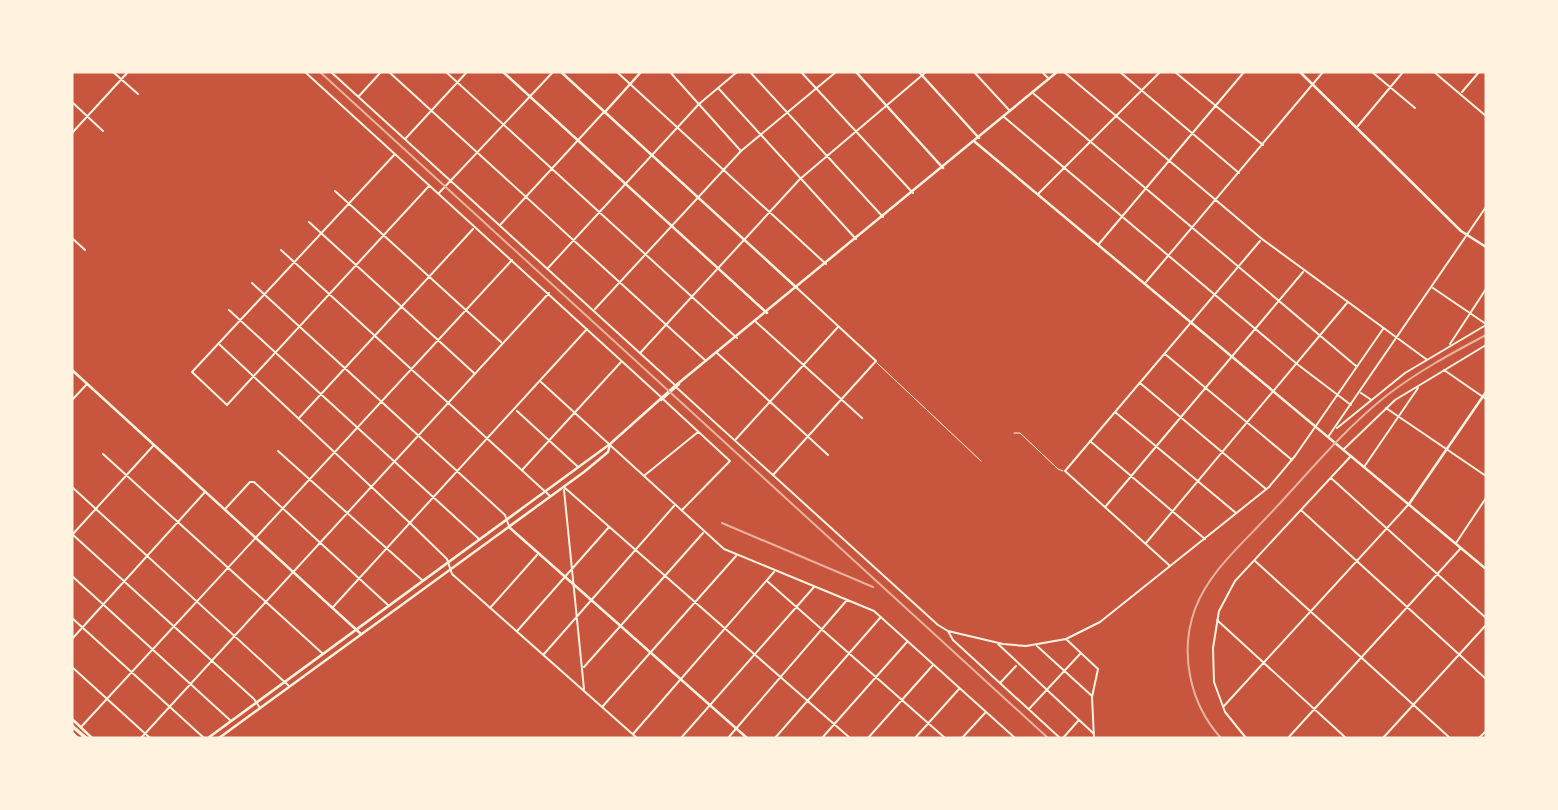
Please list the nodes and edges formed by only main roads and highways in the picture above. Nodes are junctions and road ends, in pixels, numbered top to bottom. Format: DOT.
graph roads {
  1 [pos="503,72"];
  2 [pos="561,72"];
  3 [pos="641,72"];
  4 [pos="856,72"];
  5 [pos="1058,72"];
  6 [pos="1300,72"];
  7 [pos="920,74"];
  8 [pos="604,113"];
  9 [pos="979,138"];
  10 [pos="975,142"];
  11 [pos="943,168"];
  12 [pos="1486,247"];
  13 [pos="797,288"];
  14 [pos="766,313"];
  15 [pos="72,370"];
  16 [pos="1486,392"];
  17 [pos="1485,398"];
  18 [pos="610,444"];
  19 [pos="1409,504"];
  20 [pos="510,528"];
  21 [pos="1486,569"];
  22 [pos="356,629"];
  23 [pos="361,634"];
  24 [pos="72,719"];
  25 [pos="72,726"];
  26 [pos="72,733"];
  27 [pos="78,738"];
  28 [pos="86,738"];
  29 [pos="92,738"];
  30 [pos="206,738"];
  31 [pos="219,738"];
  32 [pos="747,738"];
  1 -- 14 [label="main road"];
  2 -- 8 [label="main road"];
  3 -- 8 [label="main road"];
  4 -- 11 [label="main road"];
  5 -- 9 [label="main road"];
  6 -- 12 [label="main road"];
  7 -- 9 [label="main road"];
  8 -- 13 [label="main road"];
  9 -- 10 [label="main road"];
  10 -- 11 [label="main road"];
  10 -- 19 [label="main road"];
  11 -- 13 [label="main road"];
  13 -- 14 [label="main road"];
  14 -- 18 [label="main road"];
  15 -- 22 [label="main road"];
  16 -- 17 [label="main road"];
  17 -- 19 [label="main road"];
  18 -- 20 [label="main road"];
  18 -- 22 [label="main road"];
  19 -- 21 [label="main road"];
  20 -- 23 [label="main road"];
  20 -- 32 [label="main road"];
  22 -- 23 [label="main road"];
  22 -- 30 [label="main road"];
  23 -- 31 [label="main road"];
  24 -- 29 [label="main road"];
  25 -- 28 [label="main road"];
  26 -- 27 [label="main road"];
}
